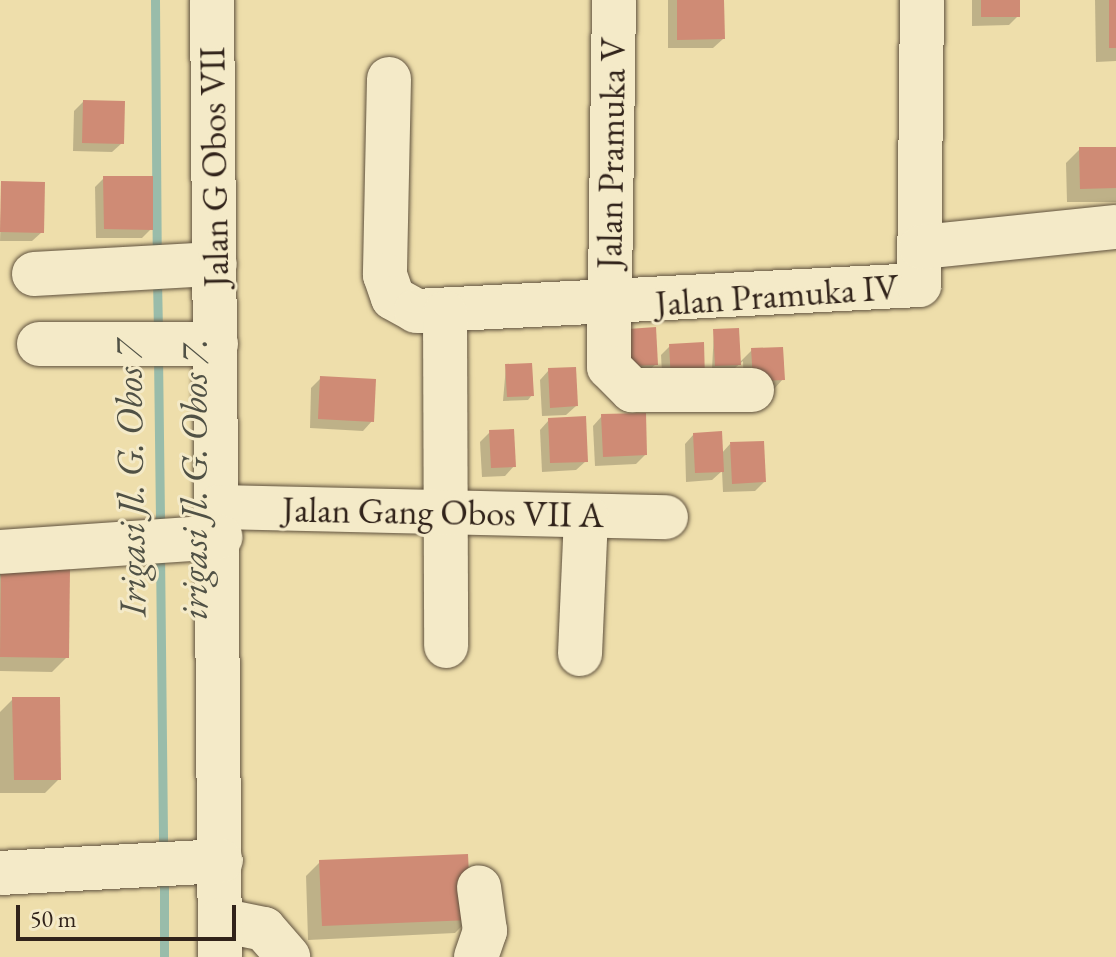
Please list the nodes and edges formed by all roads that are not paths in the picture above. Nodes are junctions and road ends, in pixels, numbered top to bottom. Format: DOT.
graph roads {
  1 [pos="212,0"];
  2 [pos="614,0"];
  3 [pos="922,0"];
  4 [pos="389,79"];
  5 [pos="1116,227"];
  6 [pos="921,247"];
  7 [pos="215,264"];
  8 [pos="34,274"];
  9 [pos="609,306"];
  10 [pos="445,313"];
  11 [pos="39,344"];
  12 [pos="216,344"];
  13 [pos="752,390"];
  14 [pos="450,513"];
  15 [pos="586,516"];
  16 [pos="666,517"];
  17 [pos="219,522"];
  18 [pos="0,552"];
  19 [pos="446,646"];
  20 [pos="580,654"];
  21 [pos="221,861"];
  22 [pos="0,873"];
  23 [pos="479,887"];
  24 [pos="220,939"];
  25 [pos="288,957"];
  26 [pos="476,957"];
  1 -- 7 [label="street, Jalan G Obos VII"];
  2 -- 9 [label="street, Jalan Pramuka V"];
  3 -- 6 [label="street, Jalan Pramuka IV"];
  4 -- 10 [label="street, Jalan Pramuka IV"];
  5 -- 6 [label="street"];
  6 -- 9 [label="street, Jalan Pramuka IV"];
  7 -- 8 [label="street"];
  7 -- 12 [label="street, Jalan G Obos VII"];
  9 -- 10 [label="street, Jalan Pramuka IV"];
  9 -- 13 [label="street, Jalan Pramuka V"];
  10 -- 14 [label="street"];
  11 -- 12 [label="street"];
  12 -- 17 [label="street, Jalan G Obos VII"];
  14 -- 15 [label="street, Jalan Gang Obos VII A"];
  14 -- 17 [label="street, Jalan Gang Obos VII A"];
  14 -- 19 [label="street"];
  15 -- 16 [label="street, Jalan Gang Obos VII A"];
  15 -- 20 [label="street"];
  17 -- 18 [label="street, Jalan Gang Obos VII A"];
  17 -- 21 [label="street, Jalan G Obos VII"];
  21 -- 22 [label="street"];
  21 -- 24 [label="street, Jalan G Obos VII"];
  23 -- 26 [label="street"];
  24 -- 25 [label="street"];
}
